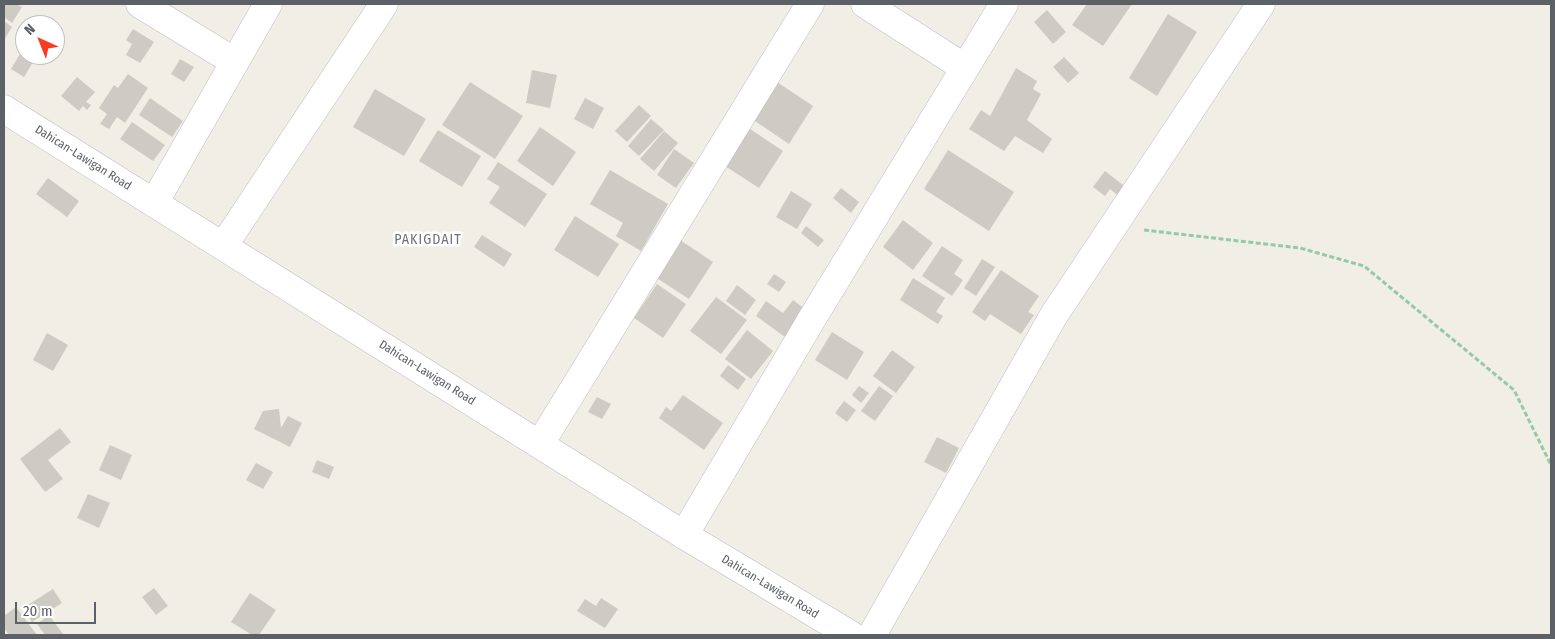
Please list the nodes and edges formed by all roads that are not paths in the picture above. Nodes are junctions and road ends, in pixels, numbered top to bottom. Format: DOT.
graph roads {
  1 [pos="140,4"];
  2 [pos="268,4"];
  3 [pos="384,4"];
  4 [pos="810,4"];
  5 [pos="865,4"];
  6 [pos="1004,4"];
  7 [pos="1260,4"];
  8 [pos="235,62"];
  9 [pos="965,68"];
  10 [pos="4,109"];
  11 [pos="154,203"];
  12 [pos="224,245"];
  13 [pos="540,444"];
  14 [pos="684,535"];
  15 [pos="850,635"];
  16 [pos="872,635"];
  1 -- 8 [label="street"];
  2 -- 8 [label="street"];
  3 -- 12 [label="street"];
  4 -- 13 [label="street"];
  5 -- 9 [label="street"];
  6 -- 9 [label="street"];
  7 -- 16 [label="street"];
  8 -- 11 [label="street"];
  9 -- 14 [label="street"];
  10 -- 11 [label="street, Dahican-Lawigan Road"];
  11 -- 12 [label="street, Dahican-Lawigan Road"];
  12 -- 13 [label="street, Dahican-Lawigan Road"];
  13 -- 14 [label="street, Dahican-Lawigan Road"];
  14 -- 15 [label="street, Dahican-Lawigan Road"];
}
